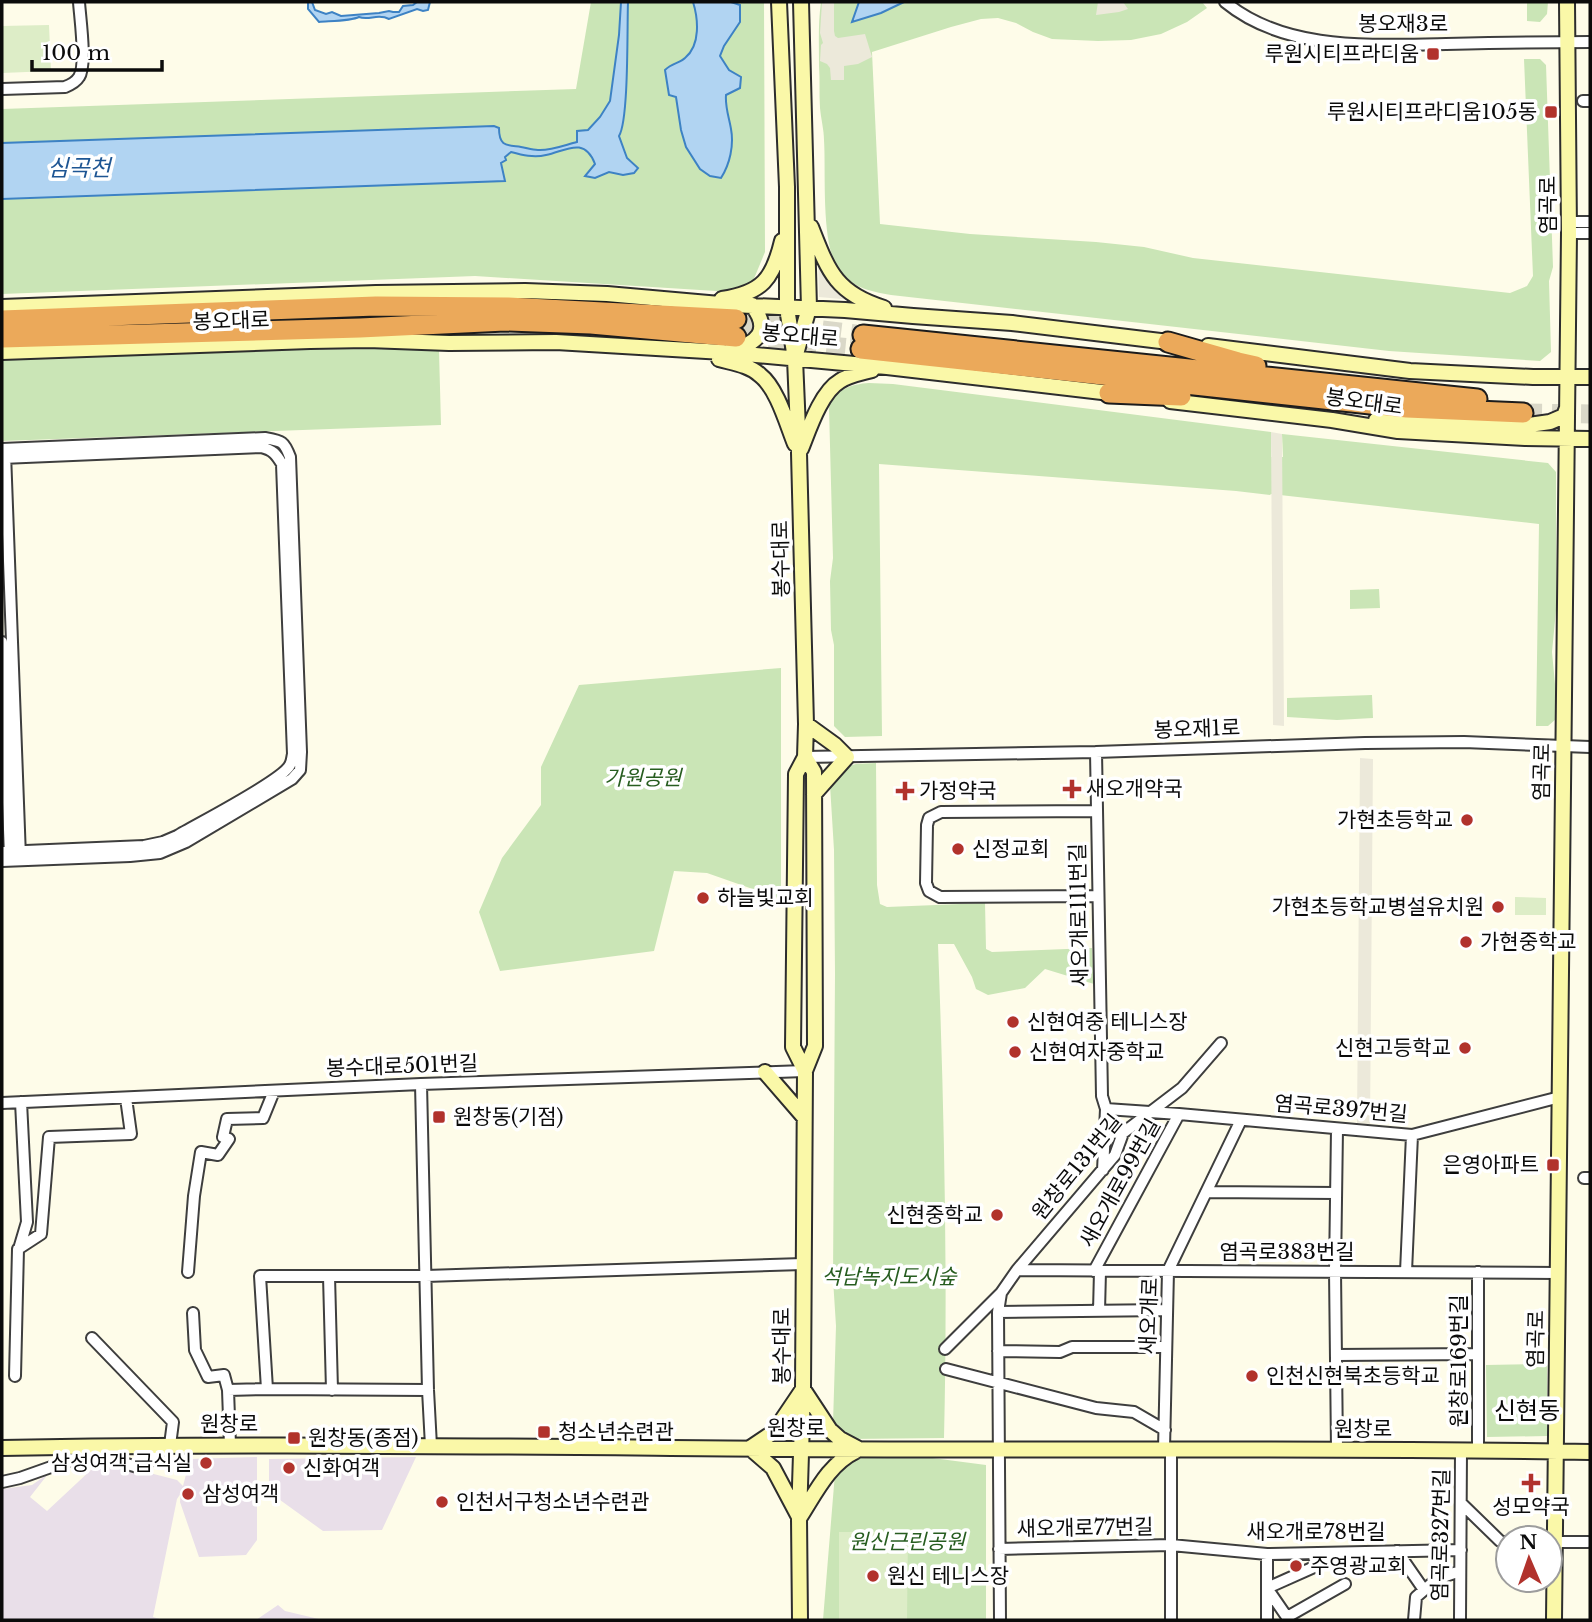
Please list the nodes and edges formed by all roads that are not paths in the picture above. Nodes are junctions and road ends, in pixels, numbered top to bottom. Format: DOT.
graph roads {
  1 [pos="79,2"];
  2 [pos="779,2"];
  3 [pos="801,2"];
  4 [pos="1225,2"];
  5 [pos="1567,2"];
  6 [pos="1567,42"];
  7 [pos="1590,42"];
  8 [pos="2,89"];
  9 [pos="807,218"];
  10 [pos="787,219"];
  11 [pos="1569,228"];
  12 [pos="1590,228"];
  13 [pos="305,296"];
  14 [pos="701,302"];
  15 [pos="752,305"];
  16 [pos="2,307"];
  17 [pos="787,308"];
  18 [pos="809,309"];
  19 [pos="912,316"];
  20 [pos="2,318"];
  21 [pos="118,325"];
  22 [pos="76,327"];
  23 [pos="736,328"];
  24 [pos="2,341"];
  25 [pos="310,341"];
  26 [pos="1168,342"];
  27 [pos="694,351"];
  28 [pos="2,352"];
  29 [pos="723,352"];
  30 [pos="795,359"];
  31 [pos="887,367"];
  32 [pos="1568,377"];
  33 [pos="1590,377"];
  34 [pos="1391,391"];
  35 [pos="1109,393"];
  36 [pos="1407,408"];
  37 [pos="1567,408"];
  38 [pos="1332,420"];
  39 [pos="1567,439"];
  40 [pos="1590,439"];
  41 [pos="3,453"];
  42 [pos="799,453"];
  43 [pos="2,642"];
  44 [pos="5,657"];
  45 [pos="806,724"];
  46 [pos="1564,746"];
  47 [pos="1590,747"];
  48 [pos="1096,752"];
  49 [pos="805,757"];
  50 [pos="847,757"];
  51 [pos="814,794"];
  52 [pos="1097,811"];
  53 [pos="11,856"];
  54 [pos="1098,896"];
  55 [pos="1221,1043"];
  56 [pos="805,1071"];
  57 [pos="765,1072"];
  58 [pos="421,1084"];
  59 [pos="274,1091"];
  60 [pos="1560,1097"];
  61 [pos="126,1098"];
  62 [pos="21,1102"];
  63 [pos="2,1103"];
  64 [pos="1106,1110"];
  65 [pos="1151,1112"];
  66 [pos="1179,1114"];
  67 [pos="804,1116"];
  68 [pos="1241,1120"];
  69 [pos="1337,1129"];
  70 [pos="1412,1135"];
  71 [pos="1103,1170"];
  72 [pos="1206,1192"];
  73 [pos="1336,1193"];
  74 [pos="19,1249"];
  75 [pos="803,1264"];
  76 [pos="1017,1270"];
  77 [pos="1097,1271"];
  78 [pos="1168,1271"];
  79 [pos="1335,1271"];
  80 [pos="188,1272"];
  81 [pos="1406,1272"];
  82 [pos="1478,1272"];
  83 [pos="1558,1273"];
  84 [pos="329,1276"];
  85 [pos="426,1276"];
  86 [pos="1001,1293"];
  87 [pos="1167,1310"];
  88 [pos="1099,1311"];
  89 [pos="998,1312"];
  90 [pos="193,1313"];
  91 [pos="92,1338"];
  92 [pos="1166,1347"];
  93 [pos="945,1349"];
  94 [pos="998,1351"];
  95 [pos="1478,1354"];
  96 [pos="1336,1355"];
  97 [pos="946,1369"];
  98 [pos="15,1376"];
  99 [pos="998,1382"];
  100 [pos="267,1389"];
  101 [pos="803,1389"];
  102 [pos="228,1390"];
  103 [pos="332,1390"];
  104 [pos="428,1390"];
  105 [pos="1165,1430"];
  106 [pos="170,1445"];
  107 [pos="230,1445"];
  108 [pos="431,1446"];
  109 [pos="2,1448"];
  110 [pos="750,1448"];
  111 [pos="801,1449"];
  112 [pos="859,1449"];
  113 [pos="999,1449"];
  114 [pos="1168,1449"];
  115 [pos="1338,1450"];
  116 [pos="1461,1451"];
  117 [pos="1478,1451"];
  118 [pos="1556,1451"];
  119 [pos="1590,1452"];
  120 [pos="2,1482"];
  121 [pos="1461,1503"];
  122 [pos="799,1518"];
  123 [pos="1554,1524"];
  124 [pos="1494,1535"];
  125 [pos="1588,1542"];
  126 [pos="1171,1545"];
  127 [pos="1564,1548"];
  128 [pos="999,1549"];
  129 [pos="1461,1550"];
  130 [pos="1396,1551"];
  131 [pos="1347,1552"];
  132 [pos="1267,1554"];
  133 [pos="1460,1571"];
  134 [pos="1345,1584"];
  135 [pos="1267,1588"];
  136 [pos="1424,1590"];
  137 [pos="1554,1594"];
  138 [pos="1288,1619"];
  139 [pos="800,1620"];
  140 [pos="1000,1620"];
  141 [pos="1171,1620"];
  142 [pos="1267,1620"];
  143 [pos="1414,1620"];
  144 [pos="1460,1620"];
  145 [pos="1554,1620"];
  1 -- 8 [label="street"];
  2 -- 10 [label="main road, 봉수대로"];
  3 -- 9 [label="main road, 봉수대로"];
  4 -- 6 [label="street, 봉오재3로"];
  5 -- 6 [label="main road, 염곡로"];
  6 -- 7 [label="street, 봉오재3로"];
  6 -- 11 [label="main road, 염곡로"];
  9 -- 18 [label="main road, 봉수대로"];
  9 -- 19 [label="main road"];
  10 -- 14 [label="main road"];
  10 -- 17 [label="main road, 봉수대로"];
  11 -- 12 [label="street"];
  11 -- 32 [label="main road, 염곡로"];
  13 -- 14 [label="main road, 봉오대로"];
  13 -- 16 [label="main road, 봉오대로"];
  13 -- 21 [label="highway"];
  14 -- 15 [label="main road, 봉오대로"];
  15 -- 17 [label="main road, 봉오대로"];
  15 -- 29 [label="main road"];
  17 -- 18 [label="main road, 봉오대로"];
  17 -- 30 [label="main road, 봉수대로"];
  18 -- 19 [label="main road, 봉오대로"];
  18 -- 30 [label="main road, 봉수대로"];
  19 -- 26 [label="main road, 봉오대로"];
  20 -- 22 [label="highway, 봉오대로"];
  21 -- 22 [label="highway, 봉오대로"];
  21 -- 23 [label="highway, 봉오대로"];
  21 -- 25 [label="highway"];
  22 -- 24 [label="highway, 봉오대로"];
  25 -- 27 [label="main road, 봉오대로"];
  25 -- 28 [label="main road, 봉오대로"];
  26 -- 32 [label="main road, 봉오대로"];
  26 -- 34 [label="highway"];
  27 -- 29 [label="main road, 봉오대로"];
  27 -- 42 [label="main road"];
  29 -- 30 [label="main road, 봉오대로"];
  30 -- 31 [label="main road, 봉오대로"];
  30 -- 42 [label="main road, 봉수대로"];
  31 -- 35 [label="main road, 봉오대로"];
  31 -- 42 [label="main road"];
  32 -- 33 [label="main road, 봉오대로"];
  32 -- 37 [label="main road, 염곡로"];
  34 -- 36 [label="highway, 봉오대로"];
  34 -- 36 [label="highway, 봉오대로"];
  35 -- 36 [label="highway"];
  35 -- 38 [label="main road, 봉오대로"];
  37 -- 38 [label="main road"];
  37 -- 39 [label="main road, 염곡로"];
  38 -- 39 [label="main road, 봉오대로"];
  39 -- 40 [label="main road, 봉오대로"];
  39 -- 46 [label="main road, 염곡로"];
  41 -- 44 [label="street"];
  41 -- 53 [label="street"];
  42 -- 45 [label="main road, 봉수대로"];
  43 -- 44 [label="street"];
  44 -- 53 [label="street"];
  45 -- 49 [label="main road, 봉수대로"];
  45 -- 50 [label="main road"];
  46 -- 47 [label="street, 봉오재1로"];
  46 -- 48 [label="street, 봉오재1로"];
  46 -- 60 [label="main road, 염곡로"];
  48 -- 50 [label="street, 봉오재1로"];
  48 -- 52 [label="street, 새오개로111번길"];
  49 -- 50 [label="street, 봉오재1로"];
  49 -- 51 [label="main road, 봉수대로"];
  49 -- 56 [label="main road, 봉수대로"];
  50 -- 51 [label="main road"];
  51 -- 56 [label="main road, 봉수대로"];
  52 -- 54 [label="street, 새오개로111번길"];
  52 -- 54 [label="street"];
  54 -- 64 [label="street, 새오개로111번길"];
  55 -- 65 [label="street, 원창로131번길"];
  56 -- 57 [label="street, 봉수대로501번길"];
  56 -- 67 [label="main road, 봉수대로"];
  57 -- 58 [label="street, 봉수대로501번길"];
  57 -- 67 [label="main road"];
  58 -- 59 [label="street, 봉수대로501번길"];
  58 -- 85 [label="street"];
  59 -- 61 [label="street, 봉수대로501번길"];
  59 -- 80 [label="street"];
  60 -- 70 [label="street, 염곡로397번길"];
  60 -- 83 [label="main road, 염곡로"];
  61 -- 62 [label="street, 봉수대로501번길"];
  61 -- 74 [label="street"];
  62 -- 63 [label="street, 봉수대로501번길"];
  62 -- 74 [label="street"];
  64 -- 65 [label="street"];
  64 -- 71 [label="street, 새오개로111번길"];
  65 -- 66 [label="street"];
  65 -- 71 [label="street, 원창로131번길"];
  66 -- 68 [label="street"];
  66 -- 77 [label="street, 새오개로99번길"];
  67 -- 75 [label="main road, 봉수대로"];
  68 -- 69 [label="street, 염곡로397번길"];
  68 -- 72 [label="street, 새오개로"];
  69 -- 70 [label="street, 염곡로397번길"];
  69 -- 73 [label="street"];
  70 -- 81 [label="street"];
  71 -- 76 [label="street, 원창로131번길"];
  72 -- 73 [label="street"];
  72 -- 78 [label="street, 새오개로"];
  73 -- 79 [label="street"];
  74 -- 98 [label="street"];
  75 -- 85 [label="street"];
  75 -- 101 [label="main road, 봉수대로"];
  76 -- 77 [label="street, 새오개로99번길"];
  76 -- 86 [label="street, 원창로131번길"];
  77 -- 78 [label="street, 새오개로99번길"];
  77 -- 88 [label="street"];
  78 -- 79 [label="street, 염곡로383번길"];
  78 -- 87 [label="street, 새오개로"];
  79 -- 81 [label="street, 염곡로383번길"];
  79 -- 96 [label="street"];
  81 -- 82 [label="street, 염곡로383번길"];
  82 -- 83 [label="street, 염곡로383번길"];
  82 -- 95 [label="street, 원창로169번길"];
  83 -- 118 [label="main road, 염곡로"];
  84 -- 85 [label="street"];
  84 -- 100 [label="street"];
  84 -- 103 [label="street"];
  85 -- 104 [label="street"];
  86 -- 89 [label="street, 원창로131번길"];
  86 -- 93 [label="street, 원창로131번길"];
  87 -- 88 [label="street"];
  87 -- 92 [label="street, 새오개로"];
  88 -- 89 [label="street"];
  89 -- 94 [label="street, 원창로131번길"];
  90 -- 102 [label="street"];
  91 -- 106 [label="street"];
  92 -- 94 [label="street"];
  92 -- 105 [label="street, 새오개로"];
  94 -- 99 [label="street, 원창로131번길"];
  95 -- 96 [label="street"];
  95 -- 117 [label="street, 원창로169번길"];
  96 -- 115 [label="street"];
  97 -- 99 [label="street"];
  99 -- 105 [label="street"];
  99 -- 113 [label="street, 원창로131번길"];
  100 -- 102 [label="street"];
  100 -- 103 [label="street"];
  101 -- 110 [label="main road"];
  101 -- 111 [label="main road, 봉수대로"];
  101 -- 112 [label="main road"];
  102 -- 107 [label="street"];
  103 -- 104 [label="street"];
  104 -- 108 [label="street"];
  105 -- 114 [label="street, 새오개로"];
  106 -- 107 [label="main road, 원창로"];
  106 -- 109 [label="main road, 원창로"];
  106 -- 120 [label="street"];
  107 -- 108 [label="main road, 원창로"];
  108 -- 110 [label="main road, 원창로"];
  110 -- 111 [label="main road, 원창로"];
  110 -- 122 [label="main road"];
  111 -- 112 [label="main road, 원창로"];
  111 -- 122 [label="main road, 봉수대로"];
  112 -- 113 [label="main road, 원창로"];
  112 -- 122 [label="main road"];
  113 -- 114 [label="main road, 원창로"];
  113 -- 128 [label="street, 원창로131번길"];
  114 -- 115 [label="main road, 원창로"];
  114 -- 126 [label="street, 새오개로"];
  115 -- 116 [label="main road, 원창로"];
  116 -- 117 [label="main road, 원창로"];
  116 -- 121 [label="street, 염곡로327번길"];
  117 -- 118 [label="main road, 원창로"];
  118 -- 119 [label="main road, 원창로"];
  118 -- 123 [label="main road, 염곡로"];
  121 -- 124 [label="street"];
  121 -- 129 [label="street, 염곡로327번길"];
  122 -- 139 [label="main road, 봉수대로"];
  125 -- 127 [label="street"];
  126 -- 128 [label="street, 새오개로77번길"];
  126 -- 132 [label="street, 새오개로78번길"];
  126 -- 141 [label="street, 새오개로"];
  128 -- 140 [label="street, 원창로131번길"];
  129 -- 130 [label="street, 새오개로78번길"];
  129 -- 133 [label="street, 염곡로327번길"];
  130 -- 131 [label="street, 새오개로78번길"];
  130 -- 136 [label="street"];
  131 -- 132 [label="street, 새오개로78번길"];
  131 -- 135 [label="street"];
  132 -- 135 [label="street"];
  133 -- 136 [label="street"];
  133 -- 144 [label="street, 염곡로327번길"];
  134 -- 138 [label="street"];
  135 -- 138 [label="street"];
  135 -- 142 [label="street"];
  136 -- 143 [label="street"];
  137 -- 145 [label="main road, 염곡로"];
}
